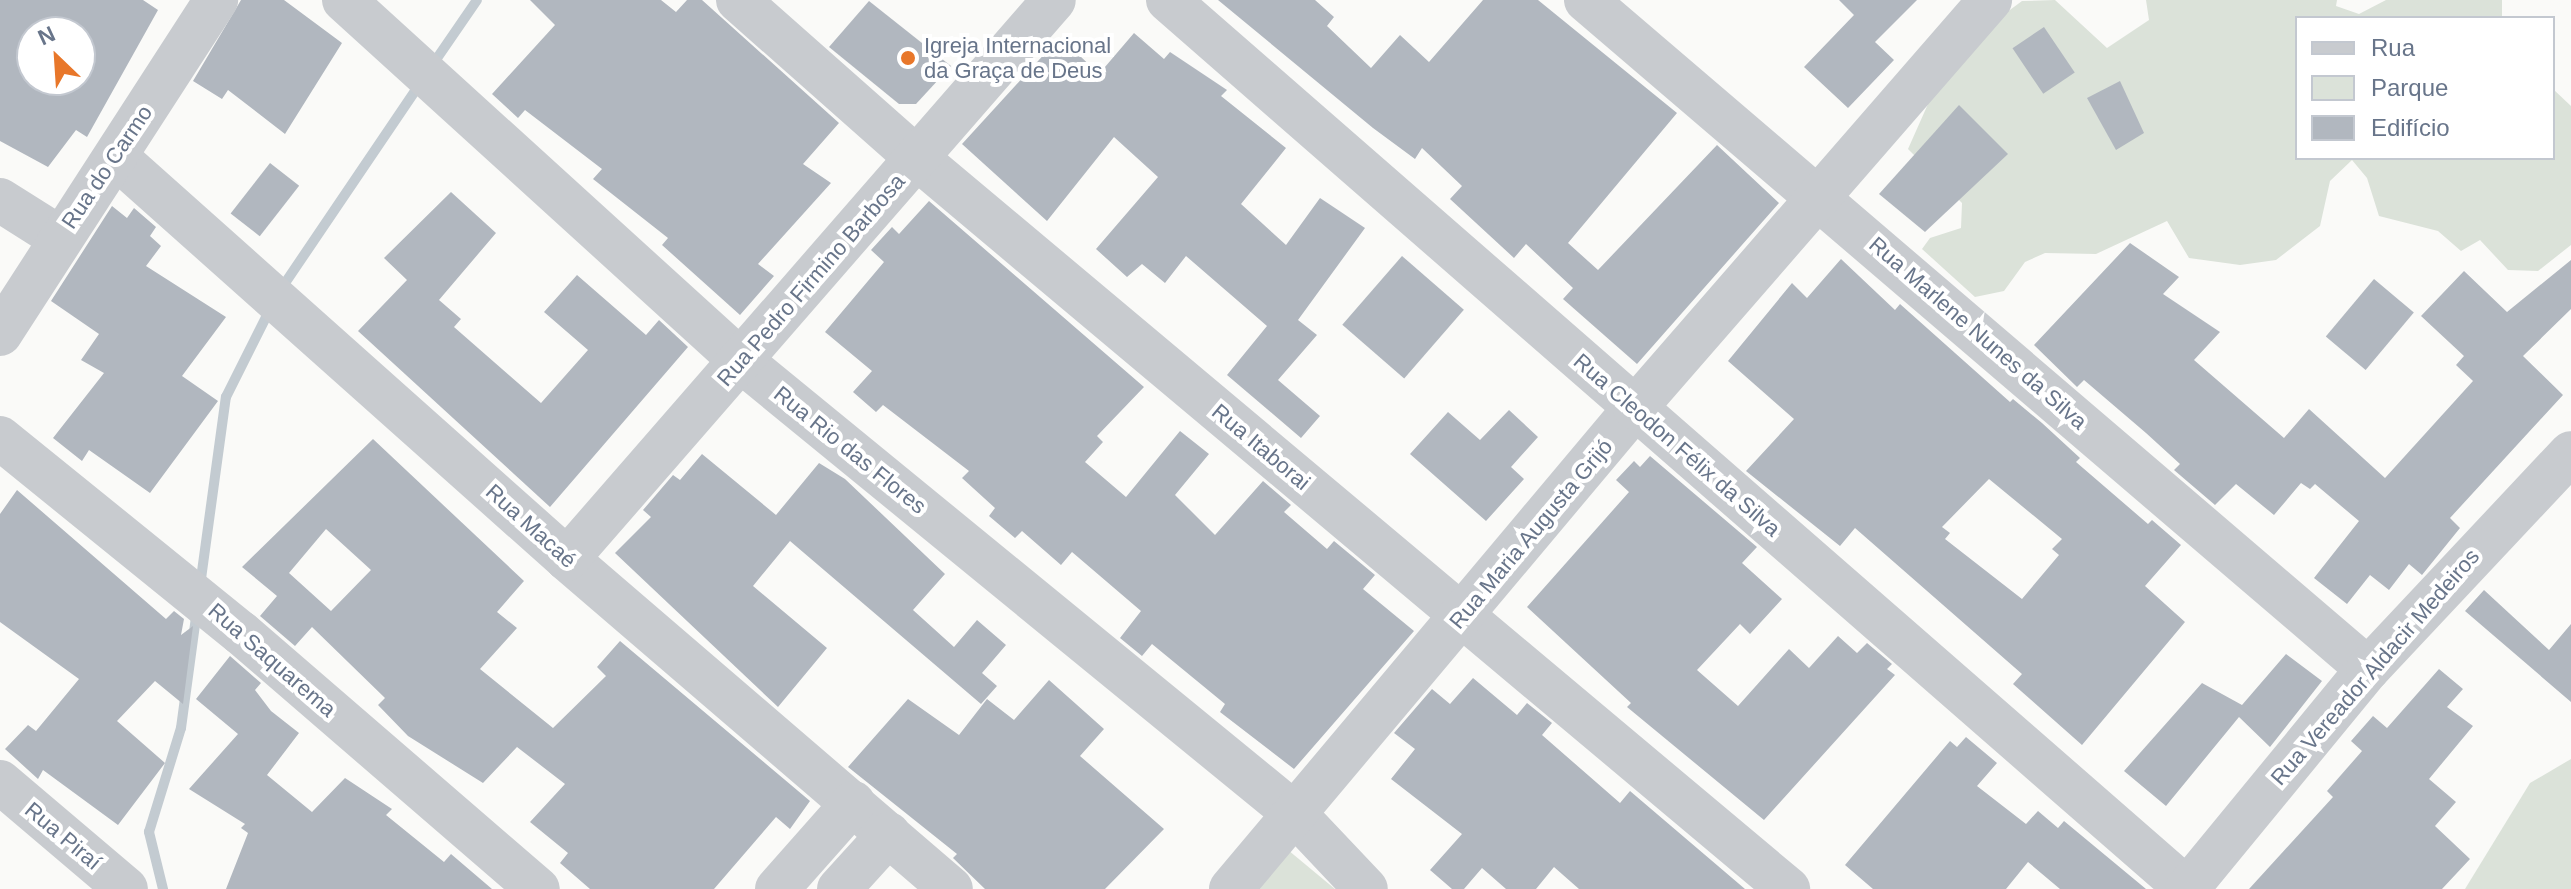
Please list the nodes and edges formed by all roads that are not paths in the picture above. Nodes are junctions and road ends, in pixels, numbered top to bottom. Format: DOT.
graph roads {
  1 [pos="216,0"];
  2 [pos="344,0"];
  3 [pos="738,0"];
  4 [pos="1054,0"];
  5 [pos="1168,0"];
  6 [pos="1586,0"];
  7 [pos="1990,0"];
  8 [pos="116,157"];
  9 [pos="918,159"];
  10 [pos="1820,198"];
  11 [pos="0,200"];
  12 [pos="60,238"];
  13 [pos="0,334"];
  14 [pos="740,360"];
  15 [pos="1635,408"];
  16 [pos="0,438"];
  17 [pos="2571,453"];
  18 [pos="567,559"];
  19 [pos="1462,617"];
  20 [pos="2368,669"];
  21 [pos="0,782"];
  22 [pos="853,803"];
  23 [pos="1295,814"];
  24 [pos="889,834"];
  25 [pos="126,889"];
  26 [pos="538,889"];
  27 [pos="777,889"];
  28 [pos="839,889"];
  29 [pos="951,889"];
  30 [pos="1231,889"];
  31 [pos="1366,889"];
  32 [pos="1788,889"];
  33 [pos="2187,889"];
  1 -- 8 [label="street, Rua do Carmo"];
  2 -- 14 [label="street, Rua Rio das Flores"];
  3 -- 9 [label="street, Rua Itaborai"];
  4 -- 9 [label="street, Rua Pedro Firmino Barbosa"];
  5 -- 15 [label="street, Rua Cleodon Félix da Silva"];
  6 -- 10 [label="street, Rua Marlene Nunes da Silva"];
  7 -- 10 [label="street, Rua Maria Augusta Grijó"];
  8 -- 12 [label="street, Rua do Carmo"];
  8 -- 18 [label="street, Rua Macaé"];
  9 -- 14 [label="street, Rua Pedro Firmino Barbosa"];
  9 -- 19 [label="street, Rua Itaborai"];
  10 -- 15 [label="street, Rua Maria Augusta Grijó"];
  10 -- 20 [label="street, Rua Marlene Nunes da Silva"];
  11 -- 12 [label="street"];
  12 -- 13 [label="street, Rua do Carmo"];
  14 -- 18 [label="street, Rua Pedro Firmino Barbosa"];
  14 -- 23 [label="street, Rua Rio das Flores"];
  15 -- 19 [label="street, Rua Maria Augusta Grijó"];
  15 -- 33 [label="street, Rua Cleodon Félix da Silva"];
  16 -- 26 [label="street, Rua Saquarema"];
  17 -- 20 [label="street, Rua Vereador Aldacir Medeiros"];
  18 -- 22 [label="street, Rua Macaé"];
  19 -- 23 [label="street, Rua Maria Augusta Grijó"];
  19 -- 32 [label="street, Rua Itaborai"];
  20 -- 33 [label="street, Rua Vereador Aldacir Medeiros"];
  21 -- 25 [label="street, Rua Piraí"];
  22 -- 24 [label="street, Rua Macaé"];
  22 -- 27 [label="street"];
  23 -- 30 [label="street, Rua Maria Augusta Grijó"];
  23 -- 31 [label="street, Rua Rio das Flores"];
  24 -- 28 [label="street"];
  24 -- 29 [label="street, Rua Macaé"];
}
